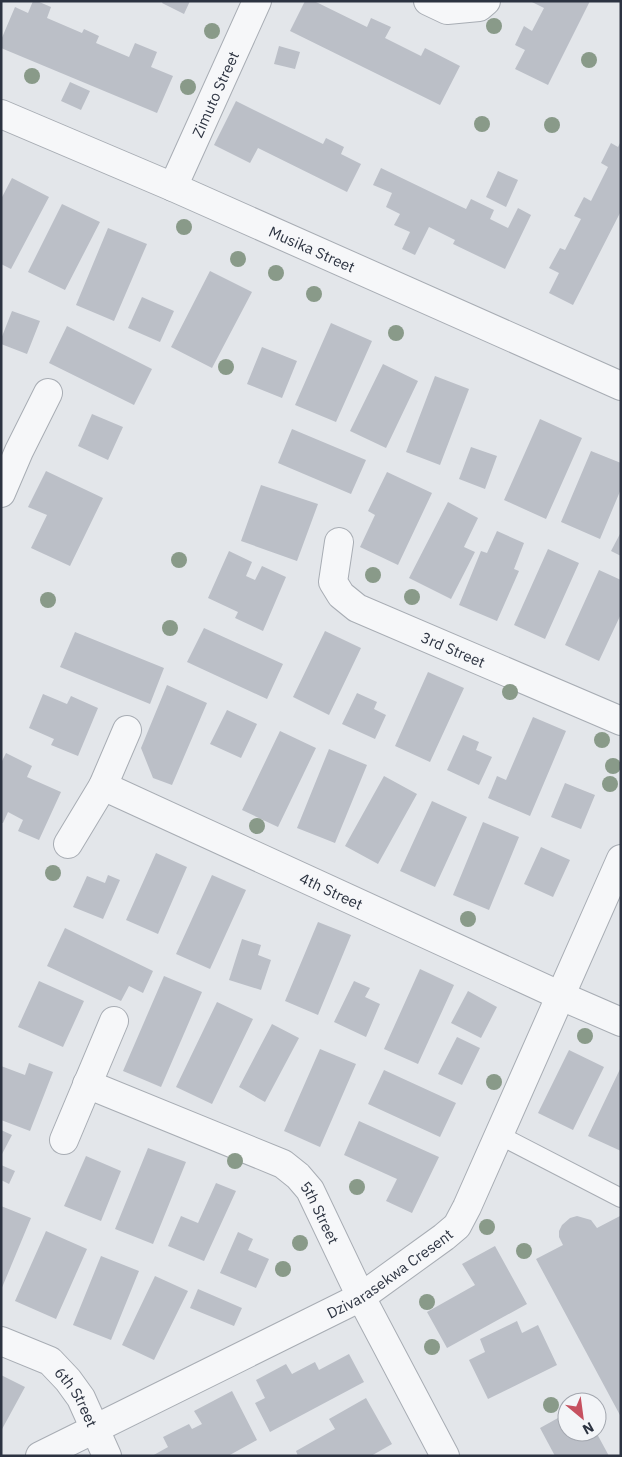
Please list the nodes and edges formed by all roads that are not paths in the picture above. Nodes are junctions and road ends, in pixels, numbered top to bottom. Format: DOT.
graph roads {
  1 [pos="257,1"];
  2 [pos="428,1"];
  3 [pos="486,1"];
  4 [pos="1,114"];
  5 [pos="172,187"];
  6 [pos="620,386"];
  7 [pos="48,393"];
  8 [pos="10,447"];
  9 [pos="1,492"];
  10 [pos="340,542"];
  11 [pos="621,721"];
  12 [pos="127,730"];
  13 [pos="103,786"];
  14 [pos="68,844"];
  15 [pos="621,859"];
  16 [pos="561,996"];
  17 [pos="114,1021"];
  18 [pos="621,1022"];
  19 [pos="87,1084"];
  20 [pos="499,1135"];
  21 [pos="64,1140"];
  22 [pos="621,1198"];
  23 [pos="361,1297"];
  24 [pos="1,1341"];
  25 [pos="94,1428"];
  26 [pos="40,1456"];
  27 [pos="108,1456"];
  28 [pos="445,1456"];
  1 -- 5 [label="street, Zimuto Street"];
  2 -- 3 [label="street"];
  4 -- 5 [label="street, Musika Street"];
  5 -- 6 [label="street, Musika Street"];
  7 -- 8 [label="street"];
  8 -- 9 [label="street"];
  10 -- 11 [label="street, 3rd Street"];
  12 -- 13 [label="street"];
  13 -- 14 [label="street"];
  13 -- 16 [label="street, 4th Street"];
  15 -- 16 [label="street, Dzivarasekwa Cresent"];
  16 -- 18 [label="street, 4th Street"];
  16 -- 20 [label="street, Dzivarasekwa Cresent"];
  17 -- 19 [label="street"];
  19 -- 21 [label="street"];
  19 -- 23 [label="street, 5th Street"];
  20 -- 22 [label="lane"];
  20 -- 23 [label="street, Dzivarasekwa Cresent"];
  23 -- 25 [label="street, Dzivarasekwa Cresent"];
  23 -- 28 [label="street, 5th Street"];
  24 -- 25 [label="street, 6th Street"];
  25 -- 26 [label="street, Dzivarasekwa Cresent"];
  25 -- 27 [label="street, 6th Street"];
}
